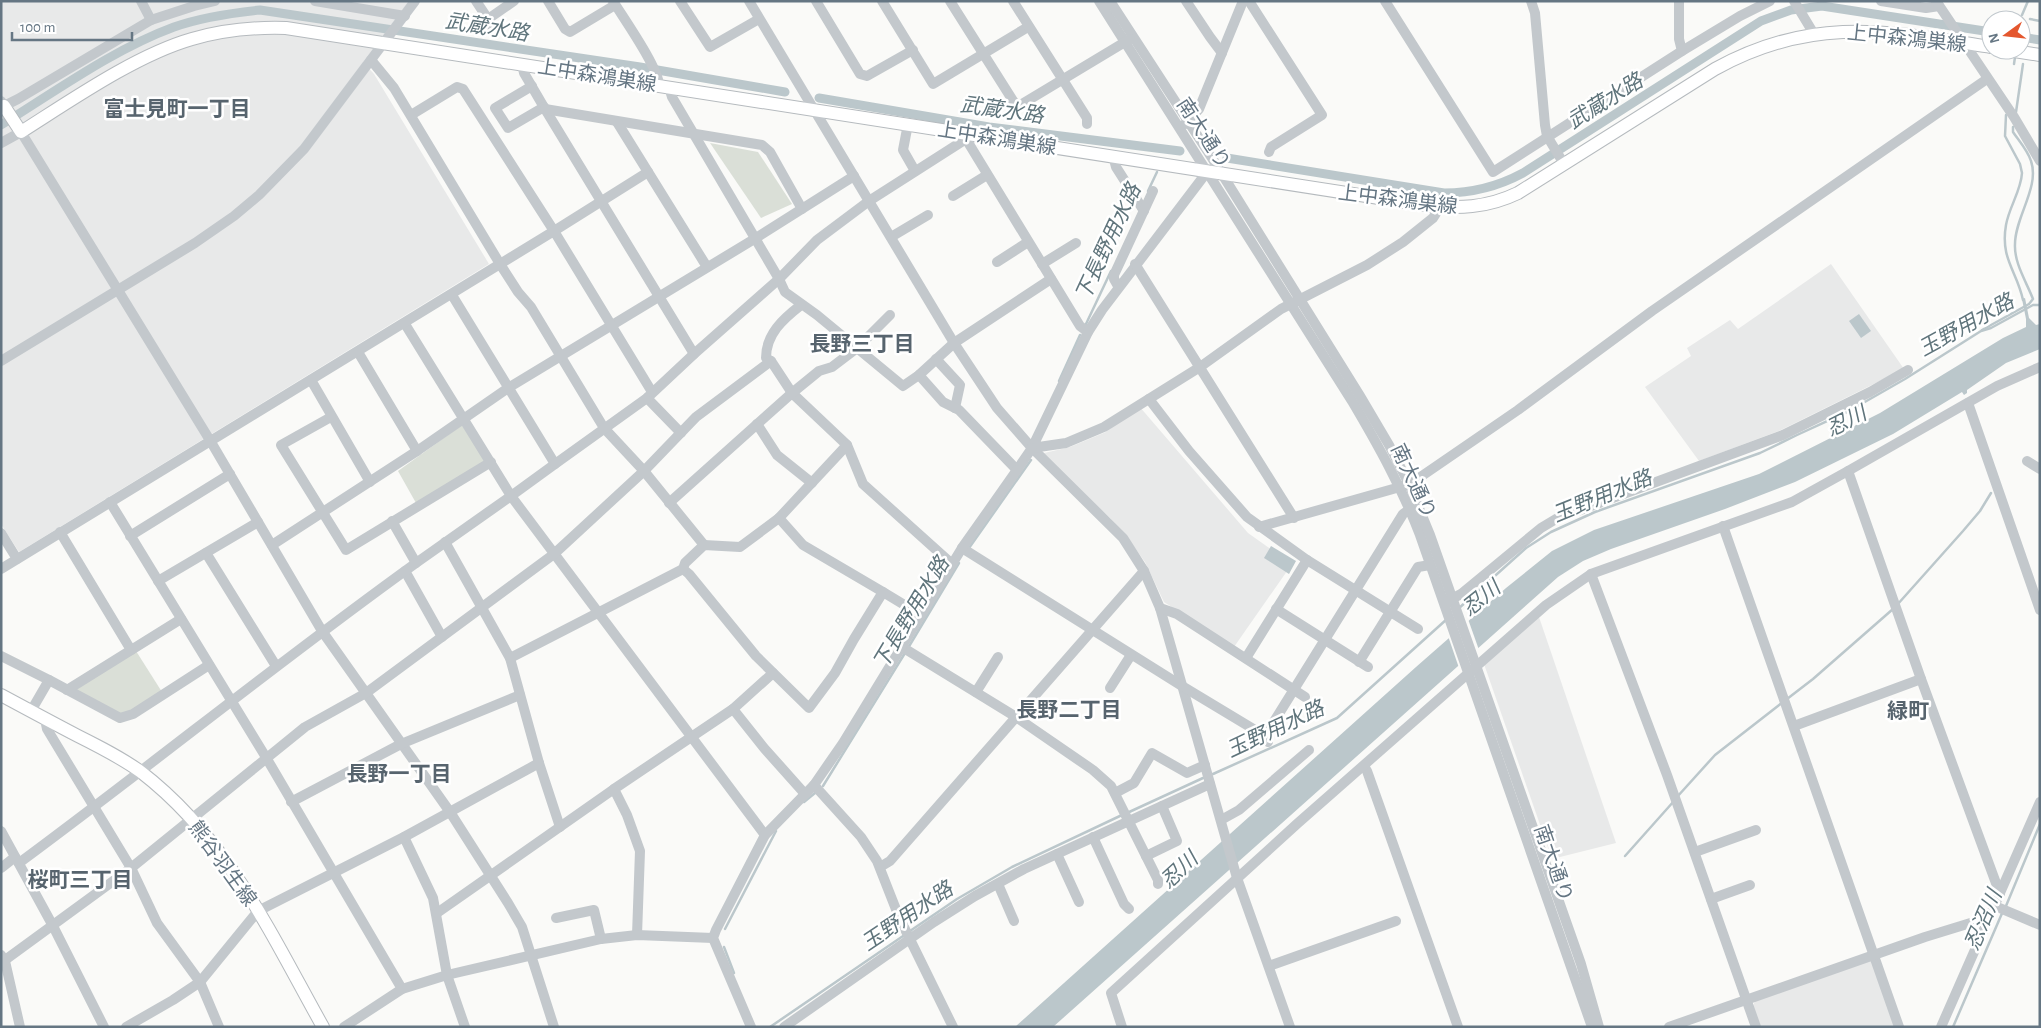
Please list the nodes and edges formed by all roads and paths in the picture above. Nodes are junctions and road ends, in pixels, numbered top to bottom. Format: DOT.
graph roads {
  1 [pos="141,1"];
  2 [pos="215,1"];
  3 [pos="315,1"];
  4 [pos="415,1"];
  5 [pos="476,1"];
  6 [pos="514,1"];
  7 [pos="548,1"];
  8 [pos="680,1"];
  9 [pos="749,1"];
  10 [pos="816,1"];
  11 [pos="882,1"];
  12 [pos="950,1"];
  13 [pos="1013,1"];
  14 [pos="1099,1"];
  15 [pos="1110,1"];
  16 [pos="1186,1"];
  17 [pos="1243,1"];
  18 [pos="1249,1"];
  19 [pos="1385,1"];
  20 [pos="1531,1"];
  21 [pos="1679,1"];
  22 [pos="1770,1"];
  23 [pos="1794,1"];
  24 [pos="1881,1"];
  25 [pos="614,3"];
  26 [pos="1937,3"];
  27 [pos="488,18"];
  28 [pos="402,19"];
  29 [pos="759,19"];
  30 [pos="151,20"];
  31 [pos="1028,27"];
  32 [pos="493,31"];
  33 [pos="1814,34"];
  34 [pos="387,39"];
  35 [pos="1960,39"];
  36 [pos="1129,40"];
  37 [pos="1981,44"];
  38 [pos="913,50"];
  39 [pos="1682,51"];
  40 [pos="1222,53"];
  41 [pos="983,54"];
  42 [pos="371,60"];
  43 [pos="522,64"];
  44 [pos="1988,79"];
  45 [pos="1063,81"];
  46 [pos="662,83"];
  47 [pos="532,86"];
  48 [pos="4,107"];
  49 [pos="544,108"];
  50 [pos="813,109"];
  51 [pos="411,115"];
  52 [pos="1188,121"];
  53 [pos="617,122"];
  54 [pos="908,124"];
  55 [pos="1086,124"];
  56 [pos="19,129"];
  57 [pos="1180,129"];
  58 [pos="694,132"];
  59 [pos="966,136"];
  60 [pos="1549,140"];
  61 [pos="1,143"];
  62 [pos="1270,152"];
  63 [pos="1112,156"];
  64 [pos="1562,161"];
  65 [pos="2040,161"];
  66 [pos="915,171"];
  67 [pos="648,172"];
  68 [pos="1207,172"];
  69 [pos="1221,173"];
  70 [pos="987,175"];
  71 [pos="854,176"];
  72 [pos="1153,191"];
  73 [pos="954,196"];
  74 [pos="602,201"];
  75 [pos="869,201"];
  76 [pos="1440,207"];
  77 [pos="1142,208"];
  78 [pos="802,209"];
  79 [pos="928,215"];
  80 [pos="554,231"];
  81 [pos="891,237"];
  82 [pos="756,238"];
  83 [pos="1028,242"];
  84 [pos="1076,243"];
  85 [pos="997,262"];
  86 [pos="500,264"];
  87 [pos="1042,264"];
  88 [pos="1135,264"];
  89 [pos="707,268"];
  90 [pos="779,279"];
  91 [pos="1051,279"];
  92 [pos="1118,286"];
  93 [pos="116,290"];
  94 [pos="452,295"];
  95 [pos="659,297"];
  96 [pos="1295,302"];
  97 [pos="801,305"];
  98 [pos="890,315"];
  99 [pos="405,324"];
  100 [pos="611,326"];
  101 [pos="1088,332"];
  102 [pos="954,343"];
  103 [pos="857,348"];
  104 [pos="358,352"];
  105 [pos="694,354"];
  106 [pos="561,356"];
  107 [pos="936,359"];
  108 [pos="1,361"];
  109 [pos="771,362"];
  110 [pos="1200,367"];
  111 [pos="2040,367"];
  112 [pos="1908,370"];
  113 [pos="919,375"];
  114 [pos="310,380"];
  115 [pos="508,388"];
  116 [pos="792,393"];
  117 [pos="650,395"];
  118 [pos="1149,399"];
  119 [pos="1968,403"];
  120 [pos="955,408"];
  121 [pos="331,417"];
  122 [pos="463,418"];
  123 [pos="757,424"];
  124 [pos="604,428"];
  125 [pos="681,433"];
  126 [pos="211,442"];
  127 [pos="847,445"];
  128 [pos="1032,448"];
  129 [pos="417,451"];
  130 [pos="491,462"];
  131 [pos="2027,462"];
  132 [pos="555,464"];
  133 [pos="2040,469"];
  134 [pos="1018,470"];
  135 [pos="644,471"];
  136 [pos="1848,471"];
  137 [pos="230,474"];
  138 [pos="370,482"];
  139 [pos="812,483"];
  140 [pos="1404,486"];
  141 [pos="511,496"];
  142 [pos="110,502"];
  143 [pos="669,503"];
  144 [pos="1410,509"];
  145 [pos="324,513"];
  146 [pos="779,518"];
  147 [pos="1294,518"];
  148 [pos="392,521"];
  149 [pos="258,522"];
  150 [pos="1723,526"];
  151 [pos="1260,527"];
  152 [pos="60,532"];
  153 [pos="1,533"];
  154 [pos="130,536"];
  155 [pos="445,542"];
  156 [pos="272,545"];
  157 [pos="704,545"];
  158 [pos="965,550"];
  159 [pos="206,553"];
  160 [pos="554,554"];
  161 [pos="17,559"];
  162 [pos="1307,560"];
  163 [pos="416,563"];
  164 [pos="952,564"];
  165 [pos="1430,564"];
  166 [pos="1,569"];
  167 [pos="683,569"];
  168 [pos="1144,570"];
  169 [pos="405,571"];
  170 [pos="1591,574"];
  171 [pos="158,582"];
  172 [pos="1356,590"];
  173 [pos="883,592"];
  174 [pos="1450,602"];
  175 [pos="483,607"];
  176 [pos="1160,608"];
  177 [pos="1276,609"];
  178 [pos="2040,610"];
  179 [pos="599,612"];
  180 [pos="1390,612"];
  181 [pos="921,615"];
  182 [pos="181,619"];
  183 [pos="1418,629"];
  184 [pos="1091,630"];
  185 [pos="322,631"];
  186 [pos="442,637"];
  187 [pos="1324,640"];
  188 [pos="905,649"];
  189 [pos="131,650"];
  190 [pos="1131,655"];
  191 [pos="1,656"];
  192 [pos="998,657"];
  193 [pos="510,658"];
  194 [pos="1246,658"];
  195 [pos="209,665"];
  196 [pos="276,666"];
  197 [pos="1471,666"];
  198 [pos="773,673"];
  199 [pos="1921,679"];
  200 [pos="49,680"];
  201 [pos="1182,686"];
  202 [pos="1110,688"];
  203 [pos="67,690"];
  204 [pos="1295,691"];
  205 [pos="976,692"];
  206 [pos="366,693"];
  207 [pos="1,695"];
  208 [pos="520,695"];
  209 [pos="1305,697"];
  210 [pos="231,701"];
  211 [pos="733,710"];
  212 [pos="31,711"];
  213 [pos="1016,717"];
  214 [pos="45,719"];
  215 [pos="1794,726"];
  216 [pos="692,739"];
  217 [pos="401,744"];
  218 [pos="1309,750"];
  219 [pos="267,758"];
  220 [pos="539,763"];
  221 [pos="1205,765"];
  222 [pos="1364,766"];
  223 [pos="140,772"];
  224 [pos="1210,784"];
  225 [pos="814,785"];
  226 [pos="614,790"];
  227 [pos="1115,793"];
  228 [pos="805,794"];
  229 [pos="291,802"];
  230 [pos="1162,806"];
  231 [pos="95,807"];
  232 [pos="2039,808"];
  233 [pos="450,812"];
  234 [pos="1127,816"];
  235 [pos="193,818"];
  236 [pos="1222,825"];
  237 [pos="560,827"];
  238 [pos="1756,830"];
  239 [pos="1,831"];
  240 [pos="765,835"];
  241 [pos="404,837"];
  242 [pos="1093,837"];
  243 [pos="1695,852"];
  244 [pos="1057,854"];
  245 [pos="1146,856"];
  246 [pos="17,860"];
  247 [pos="880,867"];
  248 [pos="1,868"];
  249 [pos="132,868"];
  250 [pos="333,873"];
  251 [pos="1237,875"];
  252 [pos="491,876"];
  253 [pos="998,884"];
  254 [pos="1158,884"];
  255 [pos="1750,885"];
  256 [pos="2000,894"];
  257 [pos="1711,899"];
  258 [pos="1079,902"];
  259 [pos="1995,906"];
  260 [pos="1129,910"];
  261 [pos="258,911"];
  262 [pos="436,913"];
  263 [pos="556,918"];
  264 [pos="1988,920"];
  265 [pos="1014,921"];
  266 [pos="1396,921"];
  267 [pos="2040,925"];
  268 [pos="53,926"];
  269 [pos="637,935"];
  270 [pos="908,936"];
  271 [pos="713,938"];
  272 [pos="601,939"];
  273 [pos="1874,955"];
  274 [pos="532,956"];
  275 [pos="3,960"];
  276 [pos="1269,966"];
  277 [pos="447,975"];
  278 [pos="200,982"];
  279 [pos="402,989"];
  280 [pos="1747,1001"];
  281 [pos="20,1027"];
  282 [pos="104,1027"];
  283 [pos="126,1027"];
  284 [pos="219,1027"];
  285 [pos="324,1027"];
  286 [pos="344,1027"];
  287 [pos="465,1027"];
  288 [pos="554,1027"];
  289 [pos="751,1027"];
  290 [pos="784,1027"];
  291 [pos="953,1027"];
  292 [pos="1122,1027"];
  293 [pos="1290,1027"];
  294 [pos="1458,1027"];
  295 [pos="1592,1027"];
  296 [pos="1599,1027"];
  297 [pos="1669,1027"];
  298 [pos="1756,1027"];
  299 [pos="1899,1027"];
  300 [pos="1941,1027"];
  1 -- 30 [label="street"];
  2 -- 30 [label="street"];
  3 -- 28 [label="street"];
  4 -- 28 [label="street"];
  5 -- 27 [label="street"];
  6 -- 27 [label="street"];
  7 -- 25 [label="street"];
  8 -- 29 [label="street"];
  9 -- 29 [label="street"];
  10 -- 38 [label="street"];
  11 -- 38 [label="street"];
  12 -- 41 [label="street"];
  13 -- 31 [label="street"];
  14 -- 36 [label="street, 南大通り"];
  15 -- 36 [label="street, 南大通り"];
  16 -- 40 [label="street"];
  17 -- 40 [label="street"];
  18 -- 62 [label="street"];
  19 -- 60 [label="street"];
  20 -- 60 [label="street"];
  21 -- 39 [label="street"];
  22 -- 39 [label="street"];
  23 -- 33 [label="street"];
  24 -- 26 [label="street"];
  25 -- 46 [label="street"];
  26 -- 35 [label="street"];
  27 -- 32 [label="street"];
  28 -- 34 [label="street"];
  29 -- 50 [label="street"];
  30 -- 48 [label="street"];
  31 -- 41 [label="street"];
  31 -- 45 [label="street"];
  33 -- 35 [label="main road, 上中森鴻巣線"];
  33 -- 64 [label="main road, 上中森鴻巣線"];
  34 -- 42 [label="street"];
  34 -- 43 [label="main road, 上中森鴻巣線"];
  34 -- 56 [label="main road, 上中森鴻巣線"];
  35 -- 37 [label="main road, 上中森鴻巣線"];
  35 -- 44 [label="street"];
  36 -- 45 [label="street"];
  36 -- 52 [label="street, 南大通り"];
  36 -- 57 [label="street, 南大通り"];
  38 -- 41 [label="street"];
  39 -- 60 [label="street"];
  40 -- 52 [label="street"];
  41 -- 45 [label="street"];
  42 -- 51 [label="street"];
  42 -- 93 [label="street"];
  43 -- 46 [label="main road, 上中森鴻巣線"];
  43 -- 47 [label="street"];
  44 -- 65 [label="street"];
  44 -- 140 [label="street"];
  45 -- 55 [label="street"];
  46 -- 50 [label="main road, 上中森鴻巣線"];
  46 -- 58 [label="street"];
  47 -- 49 [label="street"];
  47 -- 49 [label="street"];
  48 -- 56 [label="main road"];
  49 -- 53 [label="street"];
  49 -- 74 [label="street"];
  50 -- 54 [label="main road, 上中森鴻巣線"];
  50 -- 71 [label="street"];
  51 -- 80 [label="street"];
  51 -- 86 [label="street"];
  52 -- 57 [label="street"];
  52 -- 69 [label="street, 南大通り"];
  53 -- 58 [label="street"];
  53 -- 67 [label="street"];
  54 -- 59 [label="main road, 上中森鴻巣線"];
  54 -- 66 [label="street"];
  56 -- 61 [label="street"];
  56 -- 93 [label="street"];
  57 -- 68 [label="street, 南大通り"];
  58 -- 78 [label="street"];
  58 -- 82 [label="street"];
  59 -- 63 [label="main road, 上中森鴻巣線"];
  59 -- 66 [label="street"];
  59 -- 70 [label="street"];
  60 -- 64 [label="street"];
  63 -- 68 [label="main road, 上中森鴻巣線"];
  63 -- 77 [label="street"];
  64 -- 76 [label="main road, 上中森鴻巣線"];
  66 -- 75 [label="street"];
  67 -- 74 [label="street"];
  67 -- 89 [label="street"];
  68 -- 69 [label="main road, 上中森鴻巣線"];
  68 -- 88 [label="street"];
  68 -- 96 [label="street, 南大通り"];
  69 -- 76 [label="main road, 上中森鴻巣線"];
  69 -- 96 [label="street, 南大通り"];
  70 -- 73 [label="street"];
  70 -- 83 [label="street"];
  71 -- 75 [label="street"];
  71 -- 78 [label="street"];
  72 -- 77 [label="street"];
  74 -- 80 [label="street"];
  74 -- 95 [label="street"];
  75 -- 81 [label="street"];
  75 -- 90 [label="street"];
  76 -- 96 [label="street"];
  77 -- 92 [label="street"];
  78 -- 82 [label="street"];
  79 -- 81 [label="street"];
  80 -- 86 [label="street"];
  80 -- 100 [label="street"];
  81 -- 102 [label="street"];
  82 -- 89 [label="street"];
  82 -- 90 [label="street"];
  83 -- 85 [label="street"];
  83 -- 87 [label="street"];
  84 -- 87 [label="street"];
  86 -- 94 [label="street"];
  86 -- 106 [label="street"];
  87 -- 91 [label="street"];
  88 -- 92 [label="street"];
  88 -- 110 [label="street"];
  89 -- 95 [label="street"];
  90 -- 97 [label="street"];
  90 -- 105 [label="street"];
  91 -- 101 [label="street"];
  91 -- 102 [label="street"];
  92 -- 101 [label="street"];
  93 -- 108 [label="street"];
  93 -- 126 [label="street"];
  94 -- 99 [label="street"];
  94 -- 115 [label="street"];
  95 -- 100 [label="street"];
  95 -- 105 [label="street"];
  96 -- 110 [label="street"];
  96 -- 140 [label="street, 南大通り"];
  97 -- 103 [label="street"];
  97 -- 109 [label="street"];
  98 -- 103 [label="street"];
  99 -- 104 [label="street"];
  99 -- 122 [label="street"];
  100 -- 106 [label="street"];
  100 -- 117 [label="street"];
  101 -- 128 [label="street"];
  102 -- 107 [label="street"];
  102 -- 128 [label="street"];
  103 -- 113 [label="street"];
  103 -- 116 [label="street"];
  104 -- 114 [label="street"];
  104 -- 129 [label="street"];
  105 -- 117 [label="street"];
  106 -- 115 [label="street"];
  106 -- 124 [label="street"];
  107 -- 113 [label="street"];
  107 -- 120 [label="street"];
  109 -- 116 [label="street"];
  109 -- 125 [label="street"];
  110 -- 118 [label="street"];
  110 -- 147 [label="street"];
  111 -- 119 [label="street"];
  112 -- 174 [label="street"];
  113 -- 120 [label="street"];
  114 -- 121 [label="street"];
  114 -- 126 [label="street"];
  115 -- 122 [label="street"];
  115 -- 132 [label="street"];
  116 -- 123 [label="street"];
  116 -- 127 [label="street"];
  117 -- 124 [label="street"];
  117 -- 125 [label="street"];
  118 -- 128 [label="street"];
  118 -- 151 [label="street"];
  119 -- 136 [label="street"];
  119 -- 178 [label="street"];
  120 -- 134 [label="street"];
  121 -- 138 [label="street"];
  121 -- 145 [label="street"];
  122 -- 129 [label="street"];
  122 -- 130 [label="street"];
  123 -- 139 [label="street"];
  123 -- 143 [label="street"];
  124 -- 132 [label="street"];
  124 -- 135 [label="street"];
  125 -- 135 [label="street"];
  126 -- 137 [label="street"];
  126 -- 142 [label="street"];
  127 -- 139 [label="street"];
  127 -- 164 [label="street"];
  128 -- 134 [label="street"];
  128 -- 168 [label="street"];
  129 -- 138 [label="street"];
  130 -- 141 [label="street"];
  130 -- 148 [label="street"];
  131 -- 133 [label="street"];
  132 -- 141 [label="street"];
  134 -- 158 [label="street"];
  135 -- 143 [label="street"];
  135 -- 160 [label="street"];
  136 -- 150 [label="street"];
  136 -- 199 [label="street"];
  137 -- 149 [label="street"];
  137 -- 154 [label="street"];
  138 -- 145 [label="street"];
  139 -- 146 [label="street"];
  140 -- 144 [label="street, 南大通り"];
  140 -- 147 [label="street"];
  140 -- 174 [label="street, 南大通り"];
  141 -- 155 [label="street"];
  141 -- 160 [label="street"];
  142 -- 152 [label="street"];
  142 -- 154 [label="street"];
  143 -- 157 [label="street"];
  144 -- 165 [label="street, 南大通り"];
  144 -- 172 [label="street"];
  145 -- 148 [label="street"];
  145 -- 156 [label="street"];
  146 -- 157 [label="street"];
  146 -- 173 [label="street"];
  147 -- 151 [label="street"];
  148 -- 163 [label="street"];
  149 -- 156 [label="street"];
  149 -- 159 [label="street"];
  150 -- 170 [label="street"];
  150 -- 215 [label="street"];
  151 -- 162 [label="street"];
  152 -- 161 [label="street"];
  152 -- 189 [label="street"];
  153 -- 161 [label="street"];
  154 -- 171 [label="street"];
  155 -- 163 [label="street"];
  155 -- 175 [label="street"];
  156 -- 185 [label="street"];
  157 -- 167 [label="street"];
  158 -- 164 [label="street"];
  158 -- 184 [label="street"];
  159 -- 171 [label="street"];
  159 -- 196 [label="street"];
  160 -- 175 [label="street"];
  160 -- 179 [label="street"];
  161 -- 166 [label="street"];
  162 -- 172 [label="street"];
  162 -- 177 [label="street"];
  163 -- 169 [label="street"];
  164 -- 181 [label="street"];
  165 -- 174 [label="street, 南大通り"];
  165 -- 180 [label="street"];
  167 -- 179 [label="street"];
  167 -- 198 [label="street"];
  168 -- 176 [label="street"];
  168 -- 184 [label="street"];
  169 -- 185 [label="street"];
  169 -- 186 [label="street"];
  170 -- 197 [label="street"];
  170 -- 243 [label="street"];
  171 -- 182 [label="street"];
  172 -- 180 [label="street"];
  172 -- 187 [label="street"];
  173 -- 181 [label="street"];
  173 -- 198 [label="street"];
  174 -- 197 [label="street, 南大通り"];
  175 -- 186 [label="street"];
  175 -- 193 [label="street"];
  176 -- 194 [label="street"];
  176 -- 201 [label="street"];
  177 -- 187 [label="street"];
  177 -- 194 [label="street"];
  179 -- 193 [label="street"];
  179 -- 216 [label="street"];
  180 -- 183 [label="street"];
  180 -- 187 [label="street"];
  181 -- 188 [label="street"];
  182 -- 189 [label="street"];
  182 -- 195 [label="street"];
  184 -- 190 [label="street"];
  184 -- 213 [label="street"];
  185 -- 196 [label="street"];
  185 -- 206 [label="street"];
  186 -- 206 [label="street"];
  187 -- 204 [label="street"];
  188 -- 205 [label="street"];
  188 -- 225 [label="street"];
  189 -- 203 [label="street"];
  190 -- 201 [label="street"];
  190 -- 202 [label="street"];
  191 -- 200 [label="street"];
  192 -- 205 [label="street"];
  193 -- 208 [label="street"];
  194 -- 204 [label="street"];
  195 -- 203 [label="street"];
  195 -- 210 [label="street"];
  196 -- 210 [label="street"];
  197 -- 222 [label="street"];
  197 -- 295 [label="street, 南大通り"];
  197 -- 296 [label="street, 南大通り"];
  198 -- 211 [label="street"];
  199 -- 215 [label="street"];
  199 -- 256 [label="street"];
  200 -- 203 [label="street"];
  200 -- 212 [label="street"];
  201 -- 204 [label="street"];
  201 -- 221 [label="street"];
  204 -- 209 [label="street"];
  205 -- 213 [label="street"];
  206 -- 217 [label="street"];
  206 -- 219 [label="street"];
  207 -- 212 [label="main road, 熊谷羽生線"];
  208 -- 217 [label="street"];
  208 -- 220 [label="street"];
  210 -- 219 [label="street"];
  210 -- 223 [label="street"];
  211 -- 216 [label="street"];
  211 -- 228 [label="street"];
  212 -- 214 [label="main road, 熊谷羽生線"];
  213 -- 227 [label="street"];
  213 -- 247 [label="street"];
  214 -- 223 [label="main road, 熊谷羽生線"];
  214 -- 231 [label="street"];
  215 -- 273 [label="street"];
  216 -- 226 [label="street"];
  216 -- 240 [label="street"];
  217 -- 229 [label="street"];
  217 -- 233 [label="street"];
  218 -- 236 [label="street"];
  219 -- 229 [label="street"];
  219 -- 235 [label="street"];
  220 -- 233 [label="street"];
  220 -- 237 [label="street"];
  221 -- 224 [label="street"];
  221 -- 227 [label="street"];
  222 -- 251 [label="street"];
  222 -- 294 [label="street"];
  223 -- 231 [label="street"];
  223 -- 235 [label="main road, 熊谷羽生線"];
  224 -- 230 [label="street"];
  224 -- 236 [label="street"];
  225 -- 228 [label="street"];
  225 -- 247 [label="street"];
  226 -- 237 [label="street"];
  226 -- 269 [label="street"];
  227 -- 234 [label="street"];
  228 -- 240 [label="street"];
  229 -- 250 [label="street"];
  230 -- 234 [label="street"];
  230 -- 245 [label="street"];
  231 -- 246 [label="street"];
  231 -- 249 [label="street"];
  232 -- 256 [label="street"];
  233 -- 241 [label="street"];
  233 -- 252 [label="street"];
  234 -- 242 [label="street"];
  234 -- 245 [label="street"];
  235 -- 249 [label="street"];
  235 -- 261 [label="main road, 熊谷羽生線"];
  236 -- 251 [label="street"];
  237 -- 252 [label="street"];
  238 -- 243 [label="street"];
  239 -- 246 [label="street"];
  240 -- 271 [label="street"];
  241 -- 250 [label="street"];
  241 -- 262 [label="street"];
  242 -- 244 [label="street"];
  242 -- 260 [label="street"];
  243 -- 257 [label="street"];
  244 -- 253 [label="street"];
  244 -- 258 [label="street"];
  245 -- 254 [label="street"];
  246 -- 248 [label="street"];
  246 -- 268 [label="street"];
  247 -- 270 [label="street"];
  249 -- 268 [label="street"];
  249 -- 278 [label="street"];
  250 -- 261 [label="street"];
  250 -- 279 [label="street"];
  251 -- 276 [label="street"];
  251 -- 292 [label="street"];
  252 -- 262 [label="street"];
  252 -- 274 [label="street"];
  253 -- 265 [label="street"];
  253 -- 270 [label="street"];
  255 -- 257 [label="street"];
  256 -- 259 [label="street"];
  257 -- 280 [label="street"];
  259 -- 264 [label="street"];
  259 -- 267 [label="street"];
  261 -- 278 [label="street"];
  261 -- 285 [label="main road, 熊谷羽生線"];
  262 -- 277 [label="street"];
  263 -- 272 [label="street"];
  264 -- 273 [label="street"];
  264 -- 300 [label="street"];
  266 -- 276 [label="street"];
  268 -- 275 [label="street"];
  268 -- 282 [label="street"];
  269 -- 271 [label="street"];
  269 -- 272 [label="street"];
  270 -- 290 [label="street"];
  270 -- 291 [label="street"];
  271 -- 289 [label="street"];
  272 -- 274 [label="street"];
  273 -- 280 [label="street"];
  273 -- 299 [label="street"];
  274 -- 277 [label="street"];
  274 -- 288 [label="street"];
  275 -- 281 [label="street"];
  276 -- 293 [label="street"];
  277 -- 279 [label="street"];
  277 -- 287 [label="street"];
  278 -- 283 [label="street"];
  278 -- 284 [label="street"];
  279 -- 286 [label="street"];
  280 -- 297 [label="street"];
  280 -- 298 [label="street"];
}
